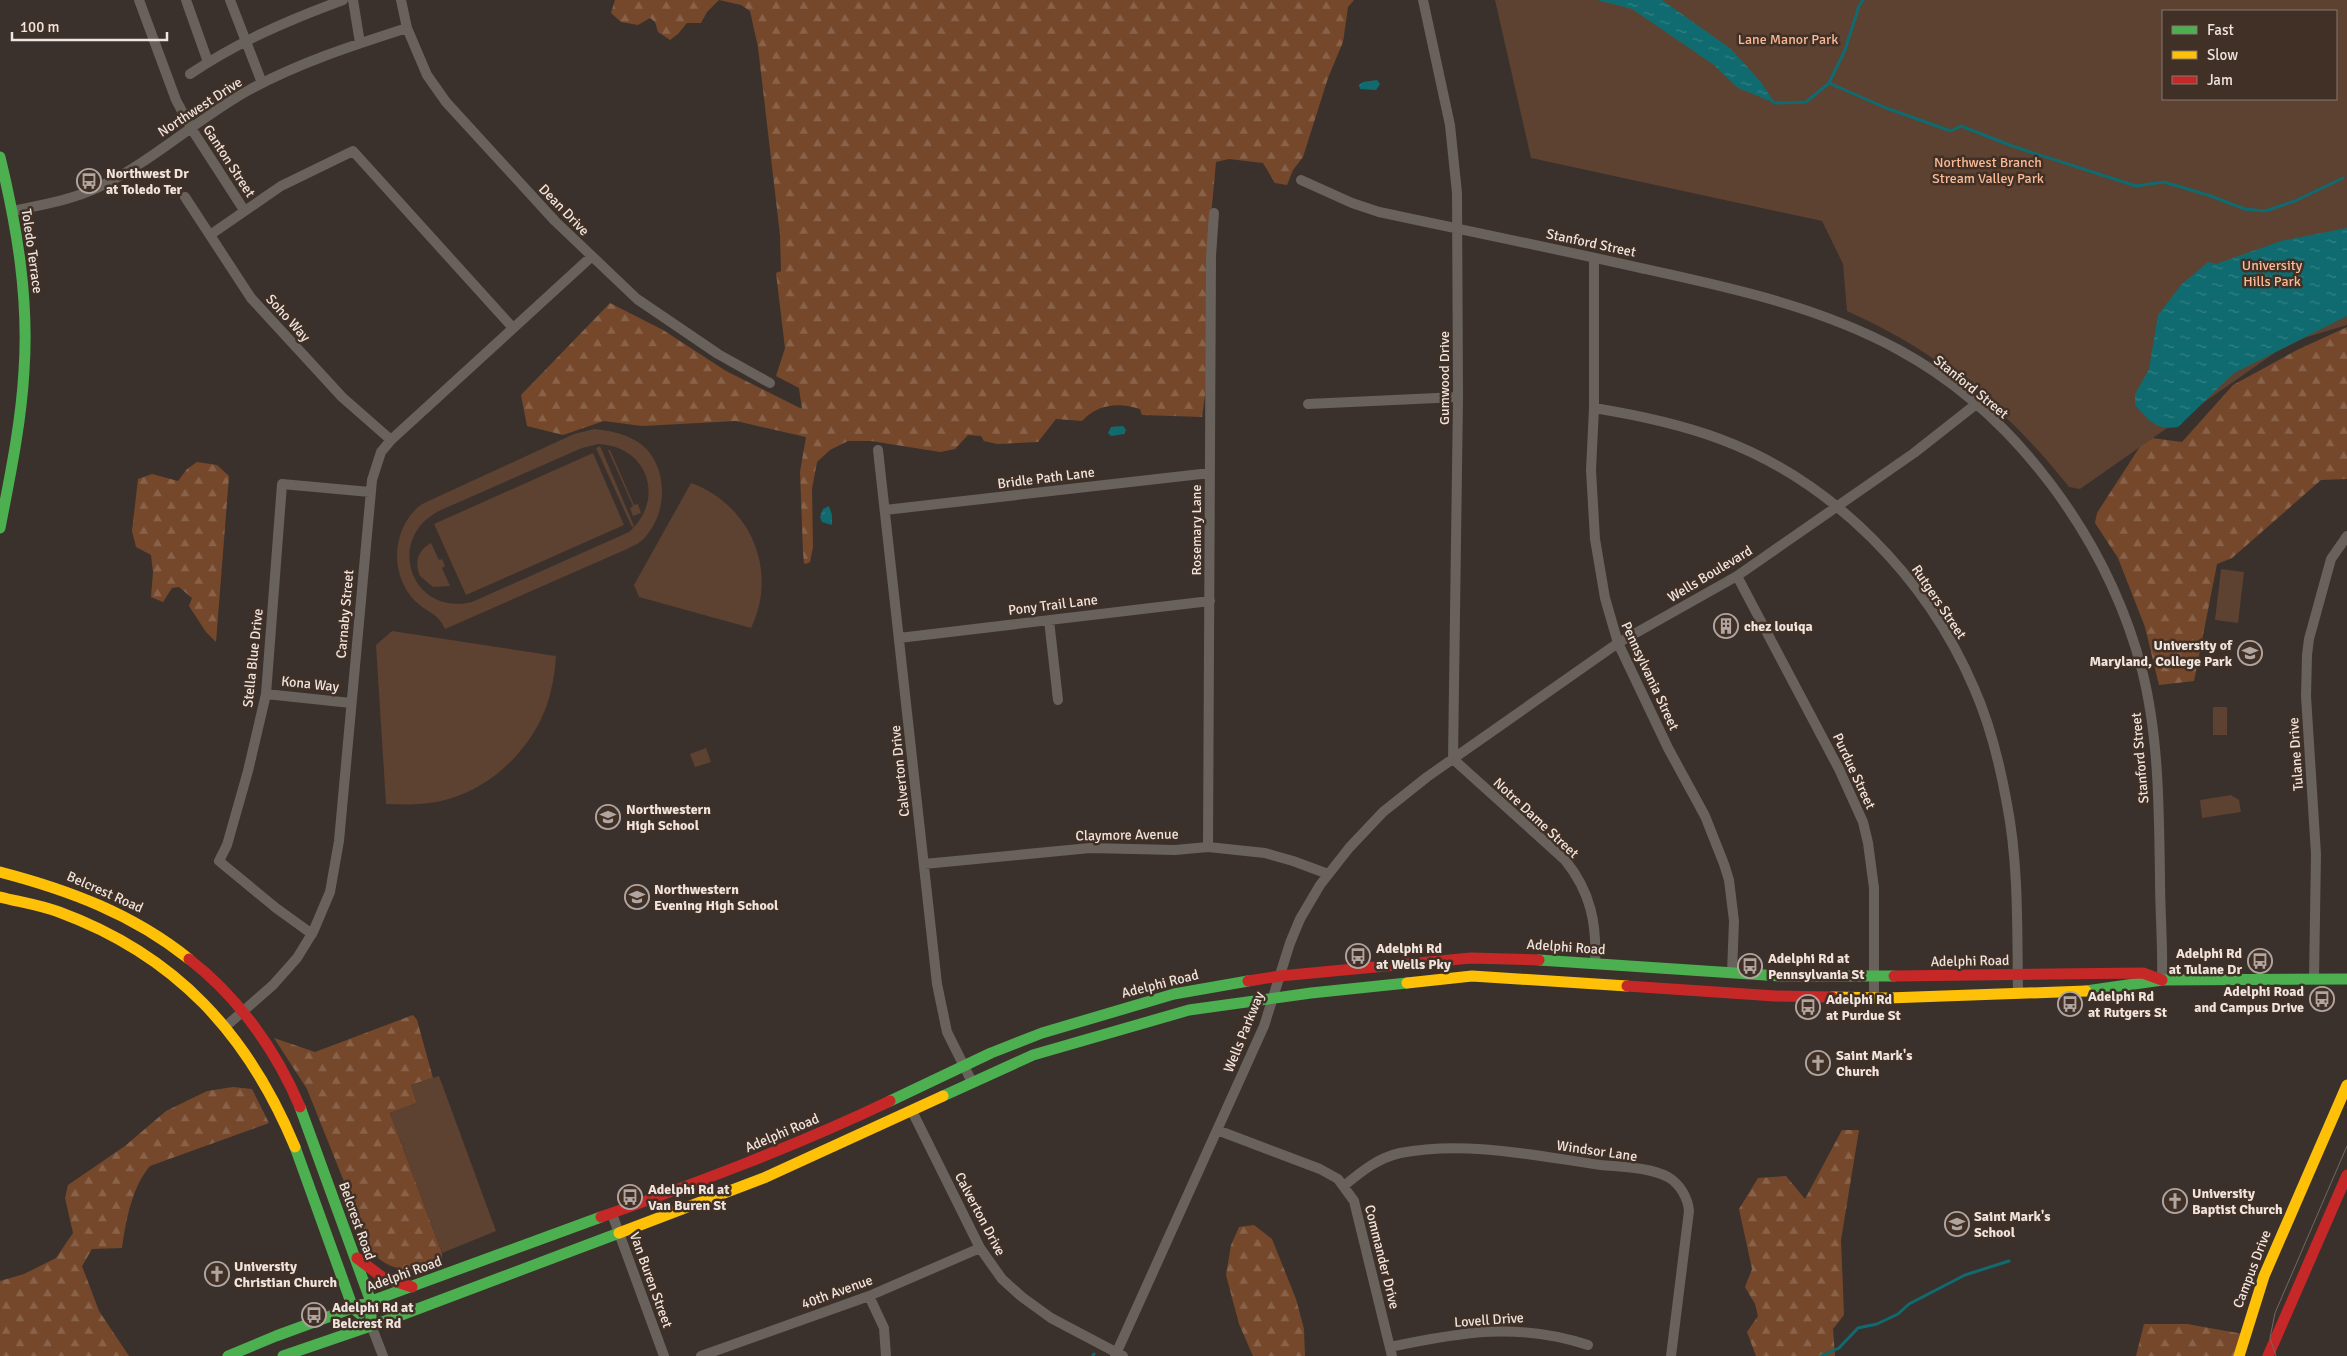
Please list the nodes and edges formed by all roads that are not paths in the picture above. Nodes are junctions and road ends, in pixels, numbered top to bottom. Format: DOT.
graph roads {
  1 [pos="139,0"];
  2 [pos="186,0"];
  3 [pos="230,0"];
  4 [pos="343,0"];
  5 [pos="353,0"];
  6 [pos="401,0"];
  7 [pos="1423,0"];
  8 [pos="407,28"];
  9 [pos="245,40"];
  10 [pos="360,43"];
  11 [pos="208,62"];
  12 [pos="190,74"];
  13 [pos="262,84"];
  14 [pos="191,128"];
  15 [pos="0,157"];
  16 [pos="1301,180"];
  17 [pos="185,197"];
  18 [pos="244,210"];
  19 [pos="12,211"];
  20 [pos="1214,212"];
  21 [pos="1458,229"];
  22 [pos="210,235"];
  23 [pos="591,257"];
  24 [pos="1594,258"];
  25 [pos="513,328"];
  26 [pos="770,383"];
  27 [pos="1458,397"];
  28 [pos="1308,404"];
  29 [pos="1975,405"];
  30 [pos="1594,408"];
  31 [pos="391,440"];
  32 [pos="878,450"];
  33 [pos="1210,472"];
  34 [pos="370,492"];
  35 [pos="1838,507"];
  36 [pos="885,510"];
  37 [pos="0,528"];
  38 [pos="2347,536"];
  39 [pos="1737,576"];
  40 [pos="1210,601"];
  41 [pos="1049,620"];
  42 [pos="899,638"];
  43 [pos="1618,643"];
  44 [pos="266,694"];
  45 [pos="1058,700"];
  46 [pos="351,703"];
  47 [pos="1453,759"];
  48 [pos="1208,847"];
  49 [pos="924,864"];
  50 [pos="1,872"];
  51 [pos="1328,874"];
  52 [pos="0,898"];
  53 [pos="312,934"];
  54 [pos="1595,964"];
  55 [pos="1732,973"];
  56 [pos="2018,975"];
  57 [pos="1280,976"];
  58 [pos="1874,978"];
  59 [pos="2314,978"];
  60 [pos="2347,979"];
  61 [pos="2162,980"];
  62 [pos="2018,994"];
  63 [pos="1274,998"];
  64 [pos="1874,998"];
  65 [pos="243,1011"];
  66 [pos="224,1027"];
  67 [pos="964,1066"];
  68 [pos="972,1082"];
  69 [pos="2347,1085"];
  70 [pos="912,1111"];
  71 [pos="1218,1130"];
  72 [pos="2347,1174"];
  73 [pos="1345,1185"];
  74 [pos="612,1214"];
  75 [pos="619,1231"];
  76 [pos="980,1248"];
  77 [pos="353,1254"];
  78 [pos="412,1287"];
  79 [pos="869,1296"];
  80 [pos="371,1302"];
  81 [pos="353,1308"];
  82 [pos="372,1325"];
  83 [pos="1588,1345"];
  84 [pos="1391,1351"];
  85 [pos="1118,1355"];
  86 [pos="228,1356"];
  87 [pos="282,1356"];
  88 [pos="382,1356"];
  89 [pos="664,1356"];
  90 [pos="701,1356"];
  91 [pos="886,1356"];
  92 [pos="1671,1356"];
  93 [pos="2239,1356"];
  94 [pos="2268,1356"];
  1 -- 14 [label="street, Ganton Street"];
  2 -- 11 [label="street"];
  3 -- 9 [label="street"];
  4 -- 9 [label="street"];
  5 -- 10 [label="street"];
  6 -- 8 [label="street, Dean Drive"];
  7 -- 21 [label="street, Gumwood Drive"];
  8 -- 10 [label="street, Northwest Drive"];
  8 -- 23 [label="street, Dean Drive"];
  9 -- 11 [label="street"];
  9 -- 13 [label="street"];
  10 -- 13 [label="street, Northwest Drive"];
  11 -- 12 [label="street"];
  13 -- 14 [label="street, Northwest Drive"];
  14 -- 18 [label="street, Ganton Street"];
  14 -- 19 [label="street, Northwest Drive"];
  15 -- 19 [label="main road, Toledo Terrace"];
  16 -- 21 [label="street, Stanford Street"];
  17 -- 22 [label="street, Soho Way"];
  18 -- 22 [label="street"];
  18 -- 25 [label="street"];
  19 -- 37 [label="main road, Toledo Terrace"];
  20 -- 33 [label="street, Rosemary Lane"];
  21 -- 24 [label="street, Stanford Street"];
  21 -- 27 [label="street, Gumwood Drive"];
  22 -- 31 [label="street, Soho Way"];
  23 -- 25 [label="street, Carnaby Street"];
  23 -- 26 [label="street, Dean Drive"];
  24 -- 29 [label="street, Stanford Street"];
  24 -- 30 [label="street, Pennsylvania Street"];
  25 -- 31 [label="street, Carnaby Street"];
  27 -- 28 [label="street"];
  27 -- 47 [label="street, Gumwood Drive"];
  29 -- 35 [label="street, Wells Boulevard"];
  29 -- 61 [label="street, Stanford Street"];
  30 -- 35 [label="street, Rutgers Street"];
  30 -- 43 [label="street, Pennsylvania Street"];
  31 -- 34 [label="street, Carnaby Street"];
  32 -- 36 [label="street, Calverton Drive"];
  33 -- 36 [label="street, Bridle Path Lane"];
  33 -- 40 [label="street, Rosemary Lane"];
  34 -- 44 [label="street, Stella Blue Drive"];
  34 -- 46 [label="street, Carnaby Street"];
  35 -- 39 [label="street, Wells Boulevard"];
  35 -- 56 [label="street, Rutgers Street"];
  36 -- 42 [label="street, Calverton Drive"];
  38 -- 59 [label="street, Tulane Drive"];
  39 -- 43 [label="street, Wells Boulevard"];
  39 -- 58 [label="street, Purdue Street"];
  40 -- 41 [label="street, Pony Trail Lane"];
  40 -- 48 [label="street, Rosemary Lane"];
  41 -- 42 [label="street, Pony Trail Lane"];
  41 -- 45 [label="street"];
  42 -- 49 [label="street, Calverton Drive"];
  43 -- 47 [label="street, Wells Boulevard"];
  43 -- 55 [label="street, Pennsylvania Street"];
  44 -- 46 [label="street, Kona Way"];
  44 -- 53 [label="street, Stella Blue Drive"];
  46 -- 53 [label="street, Carnaby Street"];
  47 -- 51 [label="street, Wells Parkway"];
  47 -- 54 [label="street, Notre Dame Street"];
  48 -- 49 [label="street, Claymore Avenue"];
  48 -- 51 [label="street, Claymore Avenue"];
  49 -- 67 [label="street, Calverton Drive"];
  50 -- 65 [label="main road, Belcrest Road"];
  51 -- 57 [label="street, Wells Parkway"];
  52 -- 66 [label="main road"];
  53 -- 65 [label="street, Carnaby Street"];
  54 -- 55 [label="main road, Adelphi Road"];
  54 -- 57 [label="main road, Adelphi Road"];
  55 -- 58 [label="main road, Adelphi Road"];
  56 -- 58 [label="main road, Adelphi Road"];
  56 -- 61 [label="main road, Adelphi Road"];
  56 -- 62 [label="street, Rutgers Street"];
  57 -- 63 [label="street, Wells Parkway"];
  57 -- 67 [label="main road, Adelphi Road"];
  58 -- 64 [label="street, Purdue Street"];
  59 -- 60 [label="main road, Adelphi Road"];
  59 -- 61 [label="main road, Adelphi Road"];
  61 -- 62 [label="main road, Adelphi Road"];
  62 -- 64 [label="main road, Adelphi Road"];
  63 -- 64 [label="main road, Adelphi Road"];
  63 -- 68 [label="main road, Adelphi Road"];
  63 -- 71 [label="street, Wells Parkway"];
  65 -- 66 [label="street, Carnaby Street"];
  65 -- 77 [label="main road, Belcrest Road"];
  66 -- 81 [label="main road"];
  67 -- 68 [label="street, Calverton Drive"];
  67 -- 74 [label="main road, Adelphi Road"];
  68 -- 70 [label="main road, Adelphi Road"];
  69 -- 93 [label="main road, Campus Drive"];
  70 -- 75 [label="main road, Adelphi Road"];
  70 -- 76 [label="street, Calverton Drive"];
  71 -- 73 [label="street, Commander Drive"];
  71 -- 85 [label="street, Wells Parkway"];
  72 -- 94 [label="main road"];
  73 -- 84 [label="street, Commander Drive"];
  73 -- 92 [label="street, Windsor Lane"];
  74 -- 75 [label="street, Van Buren Street"];
  74 -- 78 [label="main road, Adelphi Road"];
  75 -- 82 [label="main road, Adelphi Road"];
  75 -- 89 [label="street, Van Buren Street"];
  76 -- 79 [label="street, 40th Avenue"];
  76 -- 85 [label="street, Calverton Drive"];
  77 -- 78 [label="main road"];
  77 -- 80 [label="main road, Belcrest Road"];
  78 -- 80 [label="main road, Adelphi Road"];
  79 -- 90 [label="street, 40th Avenue"];
  79 -- 91 [label="street"];
  80 -- 81 [label="main road, Adelphi Road"];
  80 -- 82 [label="main road, Belcrest Road"];
  81 -- 82 [label="main road"];
  81 -- 86 [label="main road, Adelphi Road"];
  82 -- 87 [label="main road, Adelphi Road"];
  82 -- 88 [label="street"];
  83 -- 84 [label="street, Lovell Drive"];
}
